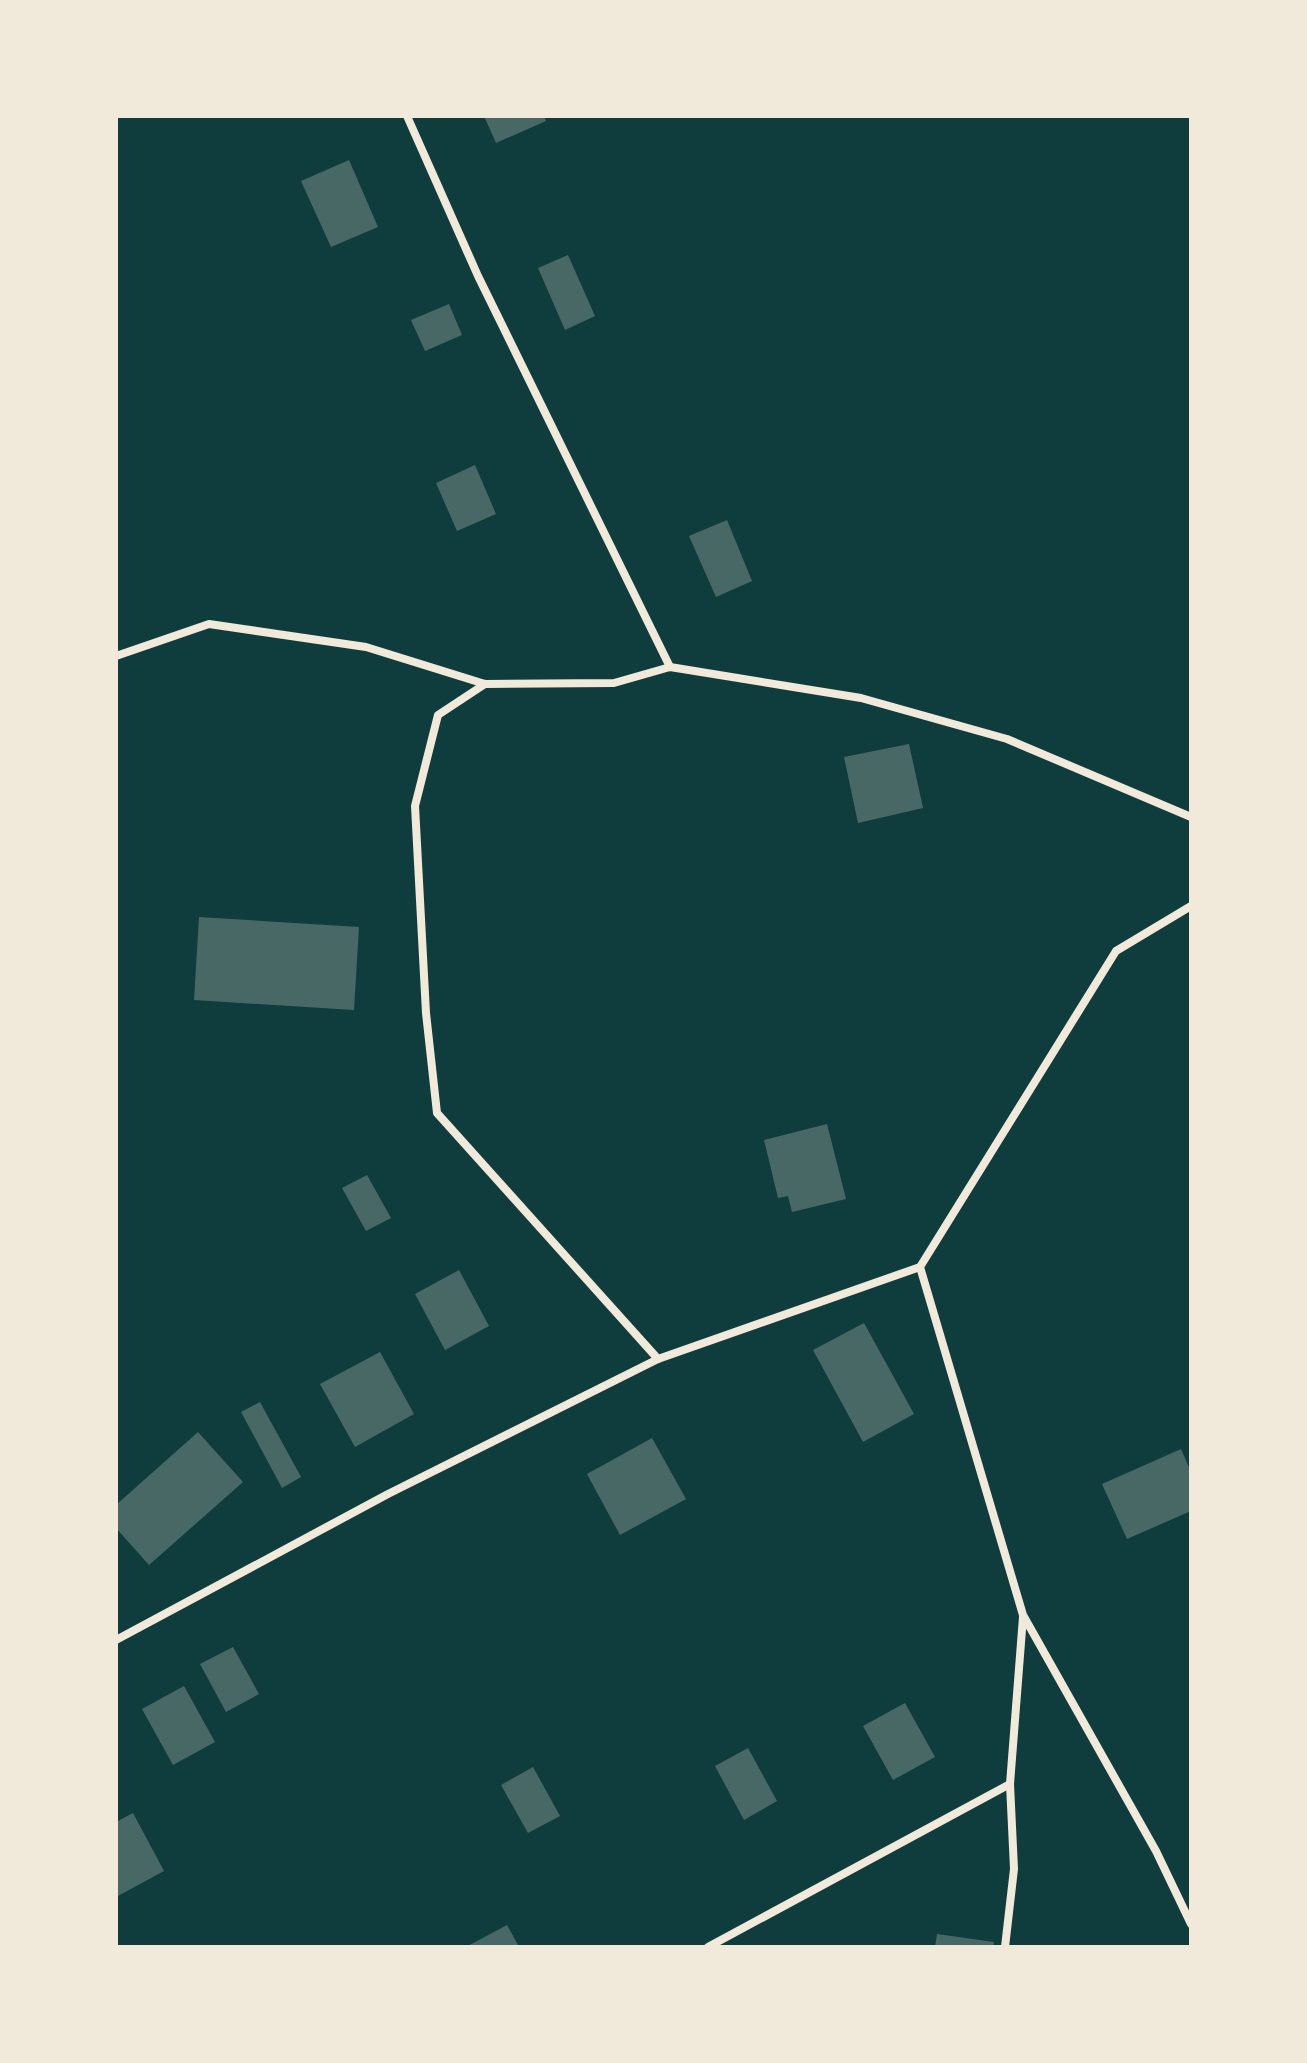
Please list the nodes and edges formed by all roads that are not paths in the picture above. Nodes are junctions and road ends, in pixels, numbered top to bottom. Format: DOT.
graph roads {
  1 [pos="407,116"];
  2 [pos="116,656"];
  3 [pos="670,667"];
  4 [pos="485,684"];
  5 [pos="1191,817"];
  6 [pos="1191,906"];
  7 [pos="920,1267"];
  8 [pos="658,1359"];
  9 [pos="1023,1615"];
  10 [pos="116,1640"];
  11 [pos="1010,1784"];
  12 [pos="1191,1924"];
  13 [pos="708,1947"];
  14 [pos="1005,1947"];
  1 -- 3 [label="street"];
  2 -- 4 [label="street"];
  3 -- 4 [label="street"];
  3 -- 5 [label="street"];
  4 -- 8 [label="street"];
  6 -- 7 [label="street"];
  7 -- 8 [label="street"];
  7 -- 9 [label="street"];
  8 -- 10 [label="street"];
  9 -- 11 [label="street"];
  9 -- 12 [label="street"];
  11 -- 13 [label="street"];
  11 -- 14 [label="street"];
}
